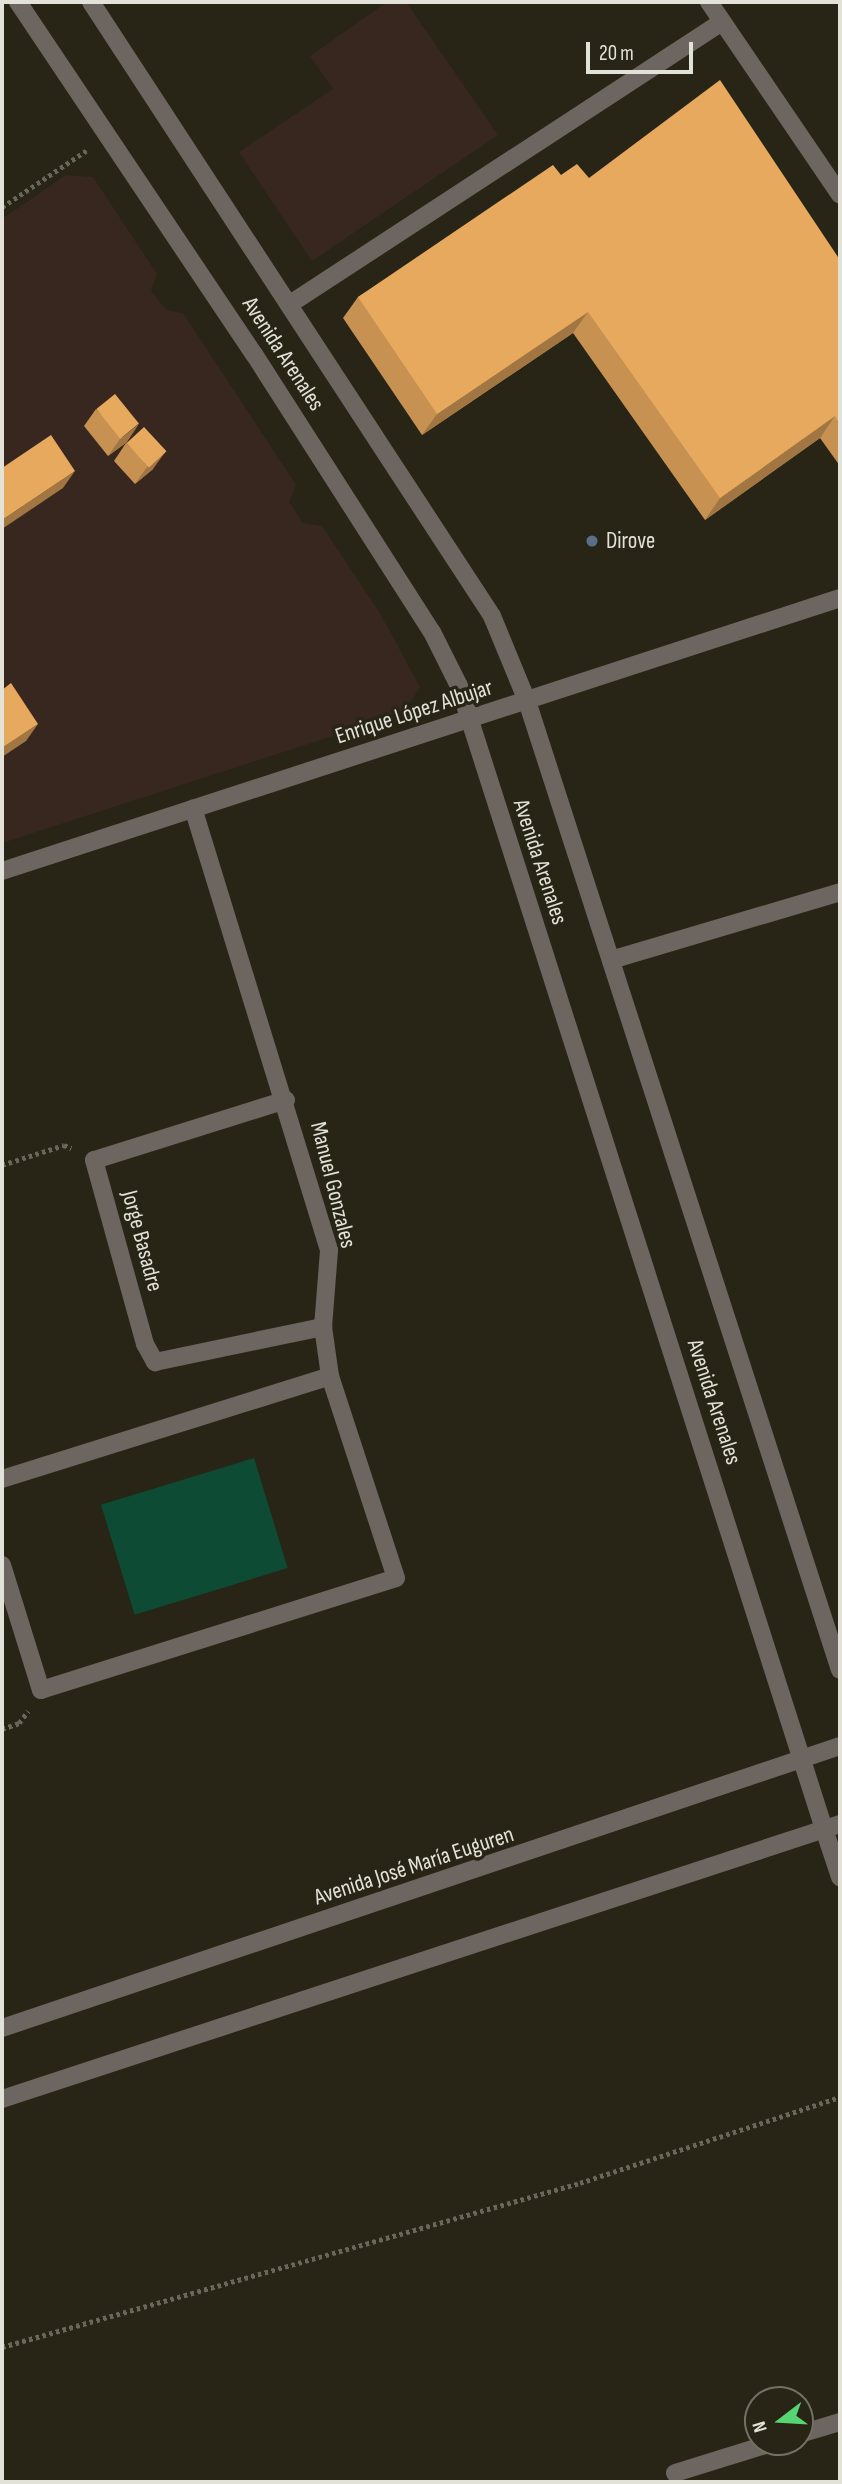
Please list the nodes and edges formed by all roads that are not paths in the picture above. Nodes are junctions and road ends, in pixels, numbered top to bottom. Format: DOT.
graph roads {
  1 [pos="18,2"];
  2 [pos="91,2"];
  3 [pos="709,2"];
  4 [pos="722,22"];
  5 [pos="840,195"];
  6 [pos="290,304"];
  7 [pos="840,598"];
  8 [pos="527,701"];
  9 [pos="469,720"];
  10 [pos="193,808"];
  11 [pos="2,871"];
  12 [pos="840,892"];
  13 [pos="611,960"];
  14 [pos="286,1100"];
  15 [pos="323,1327"];
  16 [pos="330,1376"];
  17 [pos="2,1479"];
  18 [pos="2,1565"];
  19 [pos="840,1670"];
  20 [pos="840,1746"];
  21 [pos="802,1759"];
  22 [pos="832,1826"];
  23 [pos="840,1877"];
  24 [pos="2,2028"];
  25 [pos="2,2099"];
  26 [pos="840,2422"];
  27 [pos="814,2430"];
  28 [pos="744,2452"];
  29 [pos="675,2473"];
  1 -- 9 [label="street, Avenida Arenales"];
  2 -- 6 [label="street, Avenida Arenales"];
  3 -- 4 [label="street"];
  4 -- 5 [label="street"];
  4 -- 6 [label="street"];
  6 -- 8 [label="street, Avenida Arenales"];
  7 -- 8 [label="street, Enrique López Albujar"];
  8 -- 9 [label="street, Enrique López Albujar"];
  8 -- 13 [label="street, Avenida Arenales"];
  9 -- 10 [label="street, Enrique López Albujar"];
  9 -- 21 [label="street, Avenida Arenales"];
  10 -- 11 [label="street, Enrique López Albujar"];
  10 -- 14 [label="street, Manuel Gonzales"];
  12 -- 13 [label="street"];
  13 -- 19 [label="street, Avenida Arenales"];
  14 -- 15 [label="street, Manuel Gonzales"];
  14 -- 15 [label="street, Jorge Basadre"];
  15 -- 16 [label="street, Manuel Gonzales"];
  16 -- 17 [label="street"];
  16 -- 18 [label="street, Manuel Gonzales"];
  20 -- 21 [label="street, Avenida José María Euguren"];
  21 -- 22 [label="street, Avenida Arenales"];
  21 -- 24 [label="street, Avenida José María Euguren"];
  22 -- 23 [label="street, Avenida Arenales"];
  22 -- 25 [label="street"];
  26 -- 27 [label="street"];
  28 -- 29 [label="street"];
}
